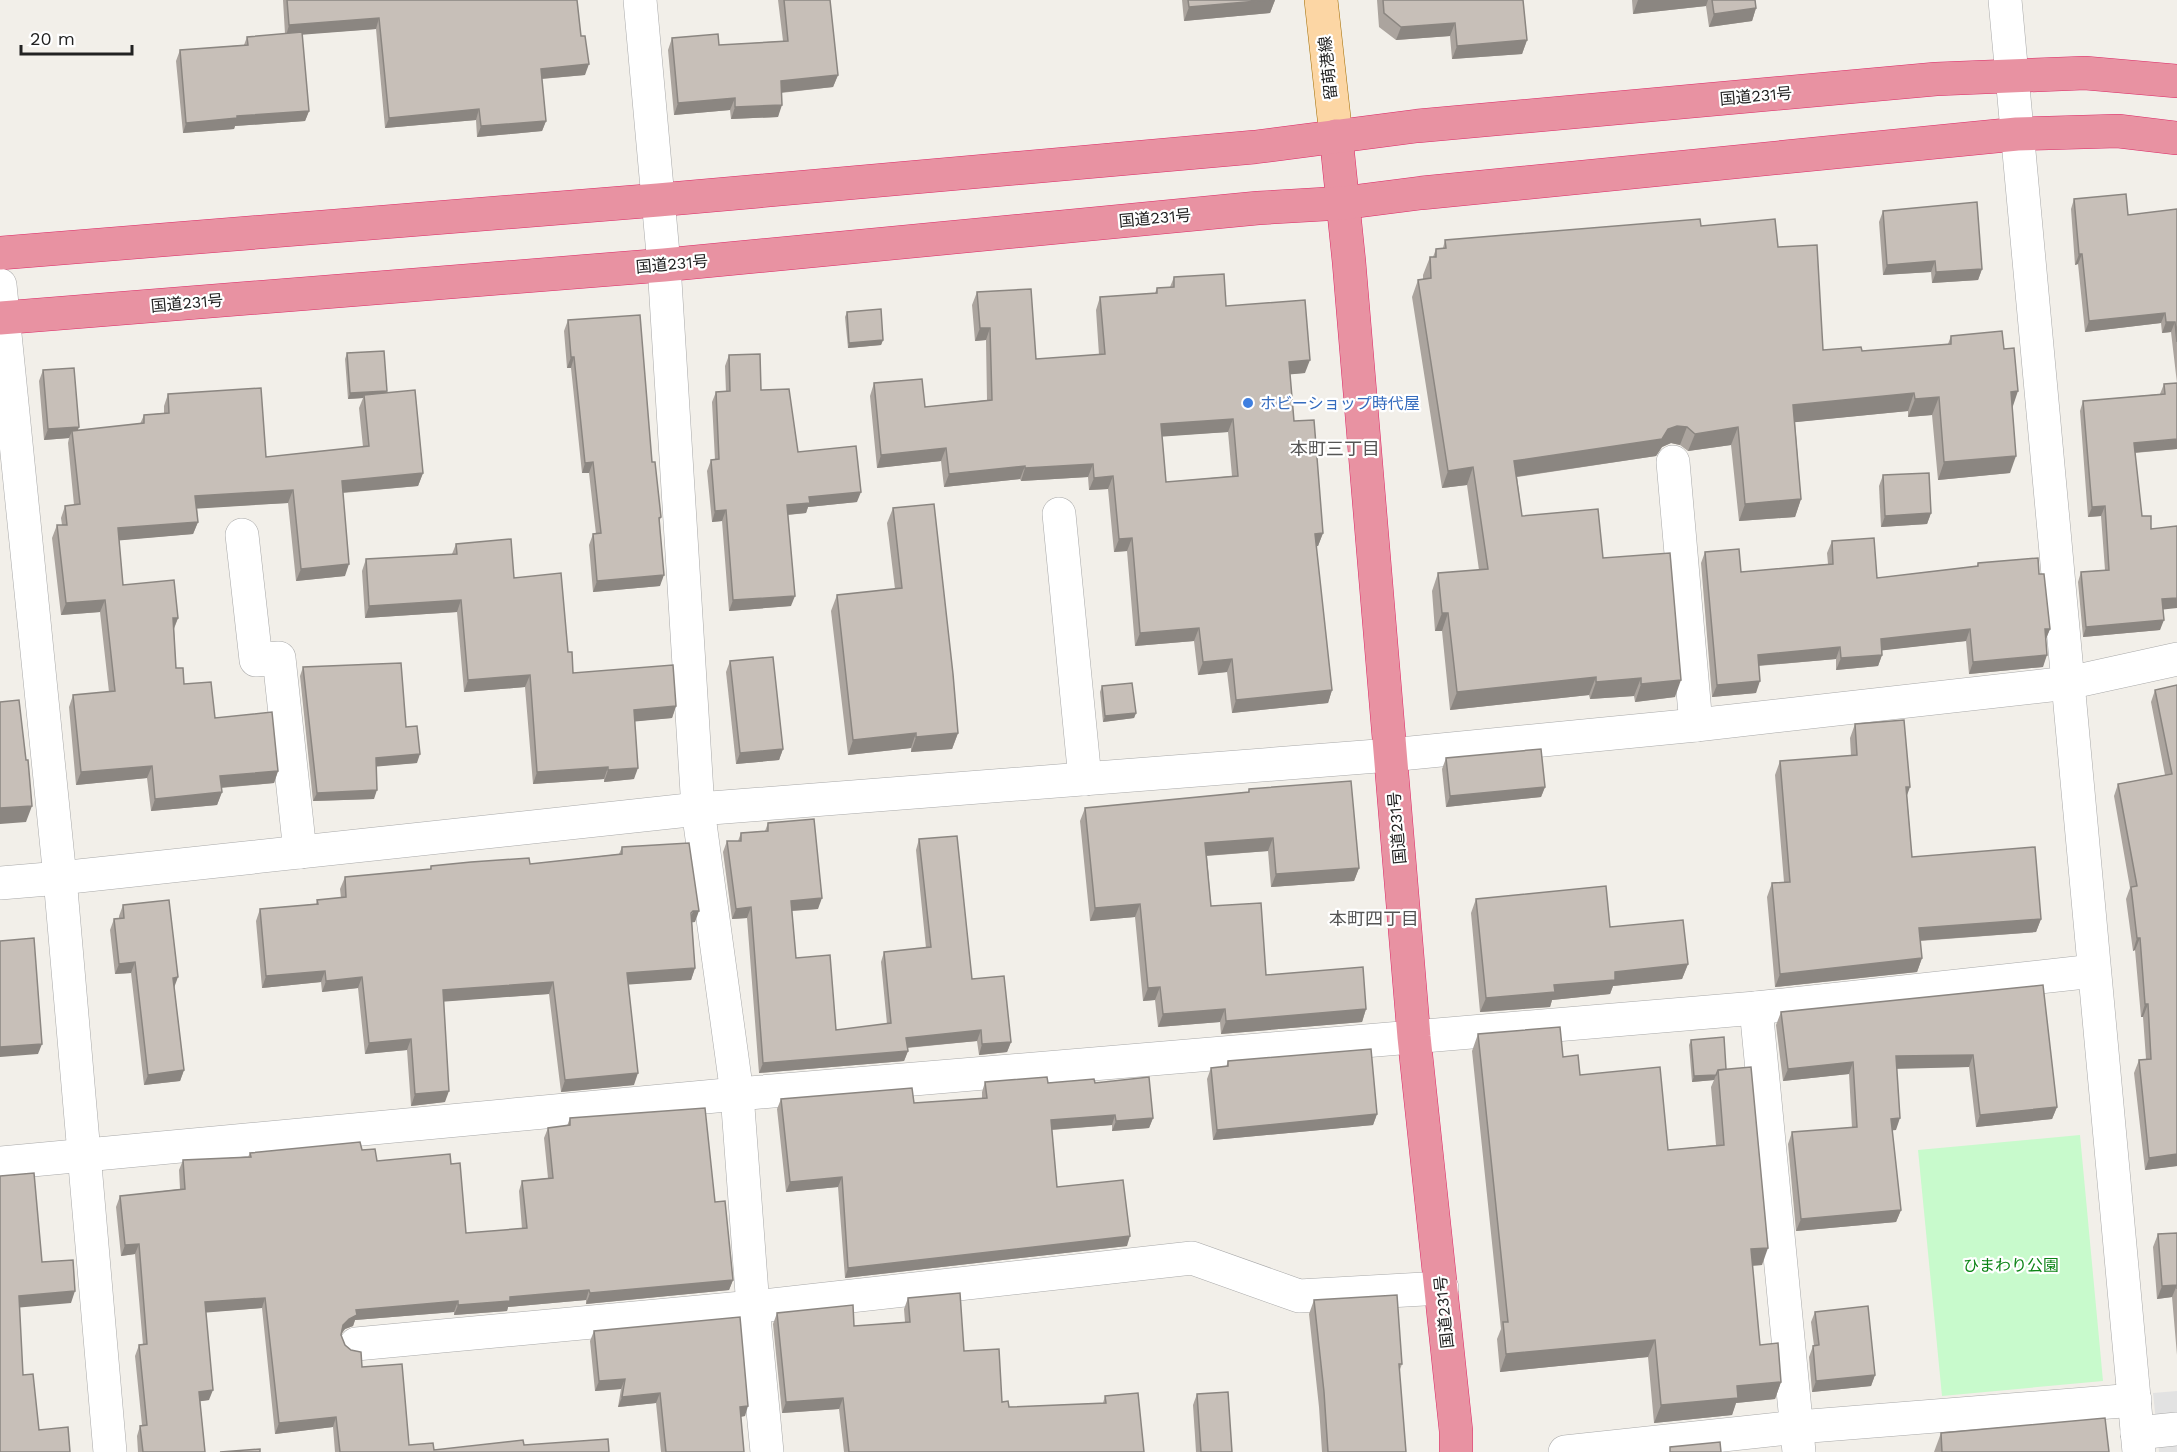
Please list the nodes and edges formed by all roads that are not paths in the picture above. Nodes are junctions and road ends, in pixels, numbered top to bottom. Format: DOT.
graph roads {
  1 [pos="640,0"];
  2 [pos="1321,0"];
  3 [pos="2005,0"];
  4 [pos="2011,75"];
  5 [pos="2177,81"];
  6 [pos="2017,134"];
  7 [pos="1335,136"];
  8 [pos="2177,138"];
  9 [pos="658,200"];
  10 [pos="1343,203"];
  11 [pos="0,253"];
  12 [pos="664,265"];
  13 [pos="0,285"];
  14 [pos="1,318"];
  15 [pos="1673,462"];
  16 [pos="1059,514"];
  17 [pos="242,535"];
  18 [pos="2177,659"];
  19 [pos="2068,683"];
  20 [pos="1696,725"];
  21 [pos="1390,755"];
  22 [pos="1085,779"];
  23 [pos="698,809"];
  24 [pos="300,852"];
  25 [pos="60,878"];
  26 [pos="0,883"];
  27 [pos="2094,971"];
  28 [pos="1756,1008"];
  29 [pos="1414,1037"];
  30 [pos="736,1094"];
  31 [pos="84,1154"];
  32 [pos="0,1163"];
  33 [pos="1442,1288"];
  34 [pos="753,1307"];
  35 [pos="356,1344"];
  36 [pos="2134,1400"];
  37 [pos="2177,1429"];
  38 [pos="1798,1439"];
  39 [pos="2138,1443"];
  40 [pos="110,1452"];
  41 [pos="766,1452"];
  42 [pos="1456,1452"];
  43 [pos="1565,1452"];
  1 -- 9 [label="street"];
  2 -- 7 [label="main road, 留萌港線"];
  3 -- 4 [label="street"];
  4 -- 5 [label="highway, 国道231号"];
  4 -- 6 [label="street"];
  4 -- 7 [label="highway, 国道231号"];
  6 -- 8 [label="highway, 国道231号"];
  6 -- 10 [label="highway, 国道231号"];
  6 -- 19 [label="street"];
  7 -- 9 [label="highway, 国道231号"];
  7 -- 10 [label="highway, 国道231号"];
  9 -- 11 [label="highway, 国道231号"];
  9 -- 12 [label="street"];
  10 -- 12 [label="highway, 国道231号"];
  10 -- 21 [label="highway, 国道231号"];
  12 -- 14 [label="highway, 国道231号"];
  12 -- 23 [label="street"];
  13 -- 14 [label="street"];
  14 -- 25 [label="street"];
  15 -- 20 [label="street"];
  16 -- 22 [label="street"];
  17 -- 24 [label="street"];
  18 -- 19 [label="street"];
  19 -- 20 [label="street"];
  19 -- 27 [label="street"];
  20 -- 21 [label="street"];
  21 -- 22 [label="street"];
  21 -- 29 [label="highway, 国道231号"];
  22 -- 23 [label="street"];
  23 -- 24 [label="street"];
  23 -- 30 [label="street"];
  24 -- 25 [label="street"];
  25 -- 26 [label="street"];
  25 -- 31 [label="street"];
  27 -- 28 [label="street"];
  27 -- 36 [label="street"];
  28 -- 29 [label="street"];
  28 -- 38 [label="street"];
  29 -- 30 [label="street"];
  29 -- 33 [label="highway, 国道231号"];
  30 -- 31 [label="street"];
  30 -- 34 [label="street"];
  31 -- 32 [label="street"];
  31 -- 40 [label="street"];
  33 -- 34 [label="street"];
  33 -- 42 [label="highway, 国道231号"];
  34 -- 35 [label="street"];
  34 -- 41 [label="street"];
  36 -- 38 [label="street"];
  36 -- 39 [label="street"];
  37 -- 39 [label="street"];
  38 -- 43 [label="street"];
}
